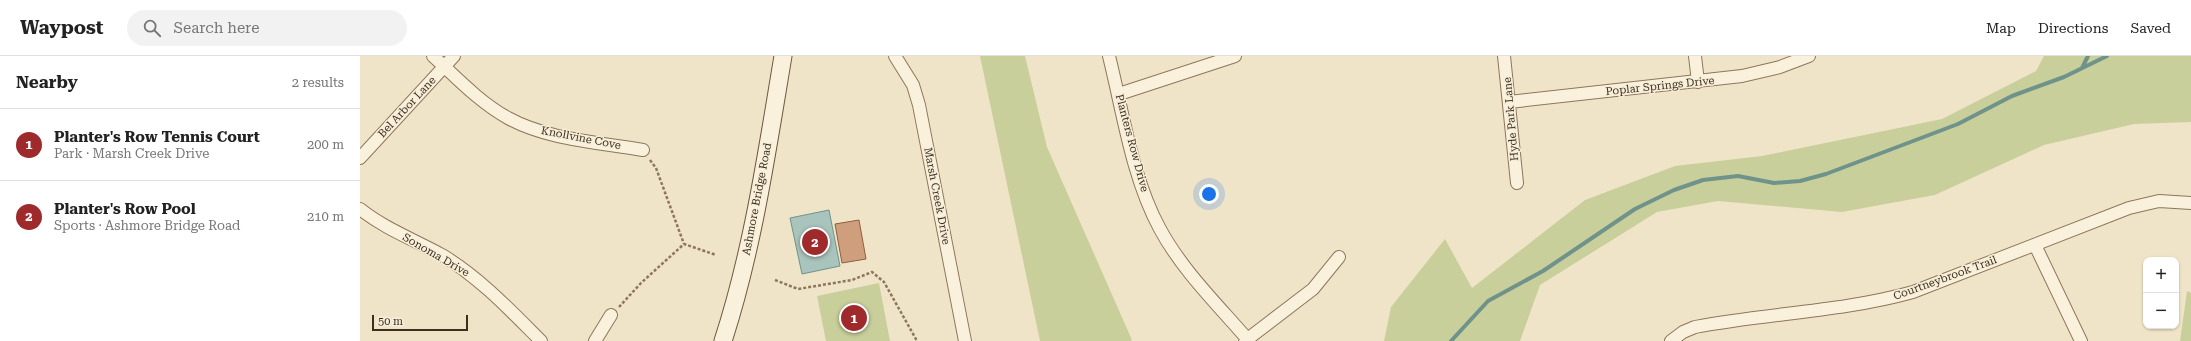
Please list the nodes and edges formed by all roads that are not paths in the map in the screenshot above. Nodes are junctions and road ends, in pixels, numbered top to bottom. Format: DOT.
graph roads {
  1 [pos="432,56"];
  2 [pos="454,56"];
  3 [pos="783,56"];
  4 [pos="895,56"];
  5 [pos="1109,56"];
  6 [pos="1235,56"];
  7 [pos="1504,56"];
  8 [pos="1695,56"];
  9 [pos="1809,56"];
  10 [pos="444,66"];
  11 [pos="1698,82"];
  12 [pos="1119,94"];
  13 [pos="1509,102"];
  14 [pos="643,150"];
  15 [pos="360,158"];
  16 [pos="1517,183"];
  17 [pos="2191,203"];
  18 [pos="360,209"];
  19 [pos="2035,245"];
  20 [pos="1339,257"];
  21 [pos="612,315"];
  22 [pos="1247,340"];
  23 [pos="541,341"];
  24 [pos="595,341"];
  25 [pos="723,341"];
  26 [pos="965,341"];
  27 [pos="1670,341"];
  28 [pos="2081,341"];
  1 -- 10 [label="street, Knollvine Cove"];
  2 -- 10 [label="street, Bel Arbor Lane"];
  3 -- 25 [label="main road, Ashmore Bridge Road"];
  4 -- 26 [label="street, Marsh Creek Drive"];
  5 -- 12 [label="street, Planters Row Drive"];
  6 -- 12 [label="street"];
  7 -- 13 [label="street, Hyde Park Lane"];
  8 -- 11 [label="street"];
  9 -- 11 [label="street, Poplar Springs Drive"];
  10 -- 14 [label="street, Knollvine Cove"];
  10 -- 15 [label="street, Bel Arbor Lane"];
  11 -- 13 [label="street, Poplar Springs Drive"];
  12 -- 22 [label="street, Planters Row Drive"];
  13 -- 16 [label="street, Hyde Park Lane"];
  17 -- 19 [label="street, Courtneybrook Trail"];
  18 -- 23 [label="street, Sonoma Drive"];
  19 -- 27 [label="street, Courtneybrook Trail"];
  19 -- 28 [label="street"];
  20 -- 22 [label="street"];
  21 -- 24 [label="street"];
}
